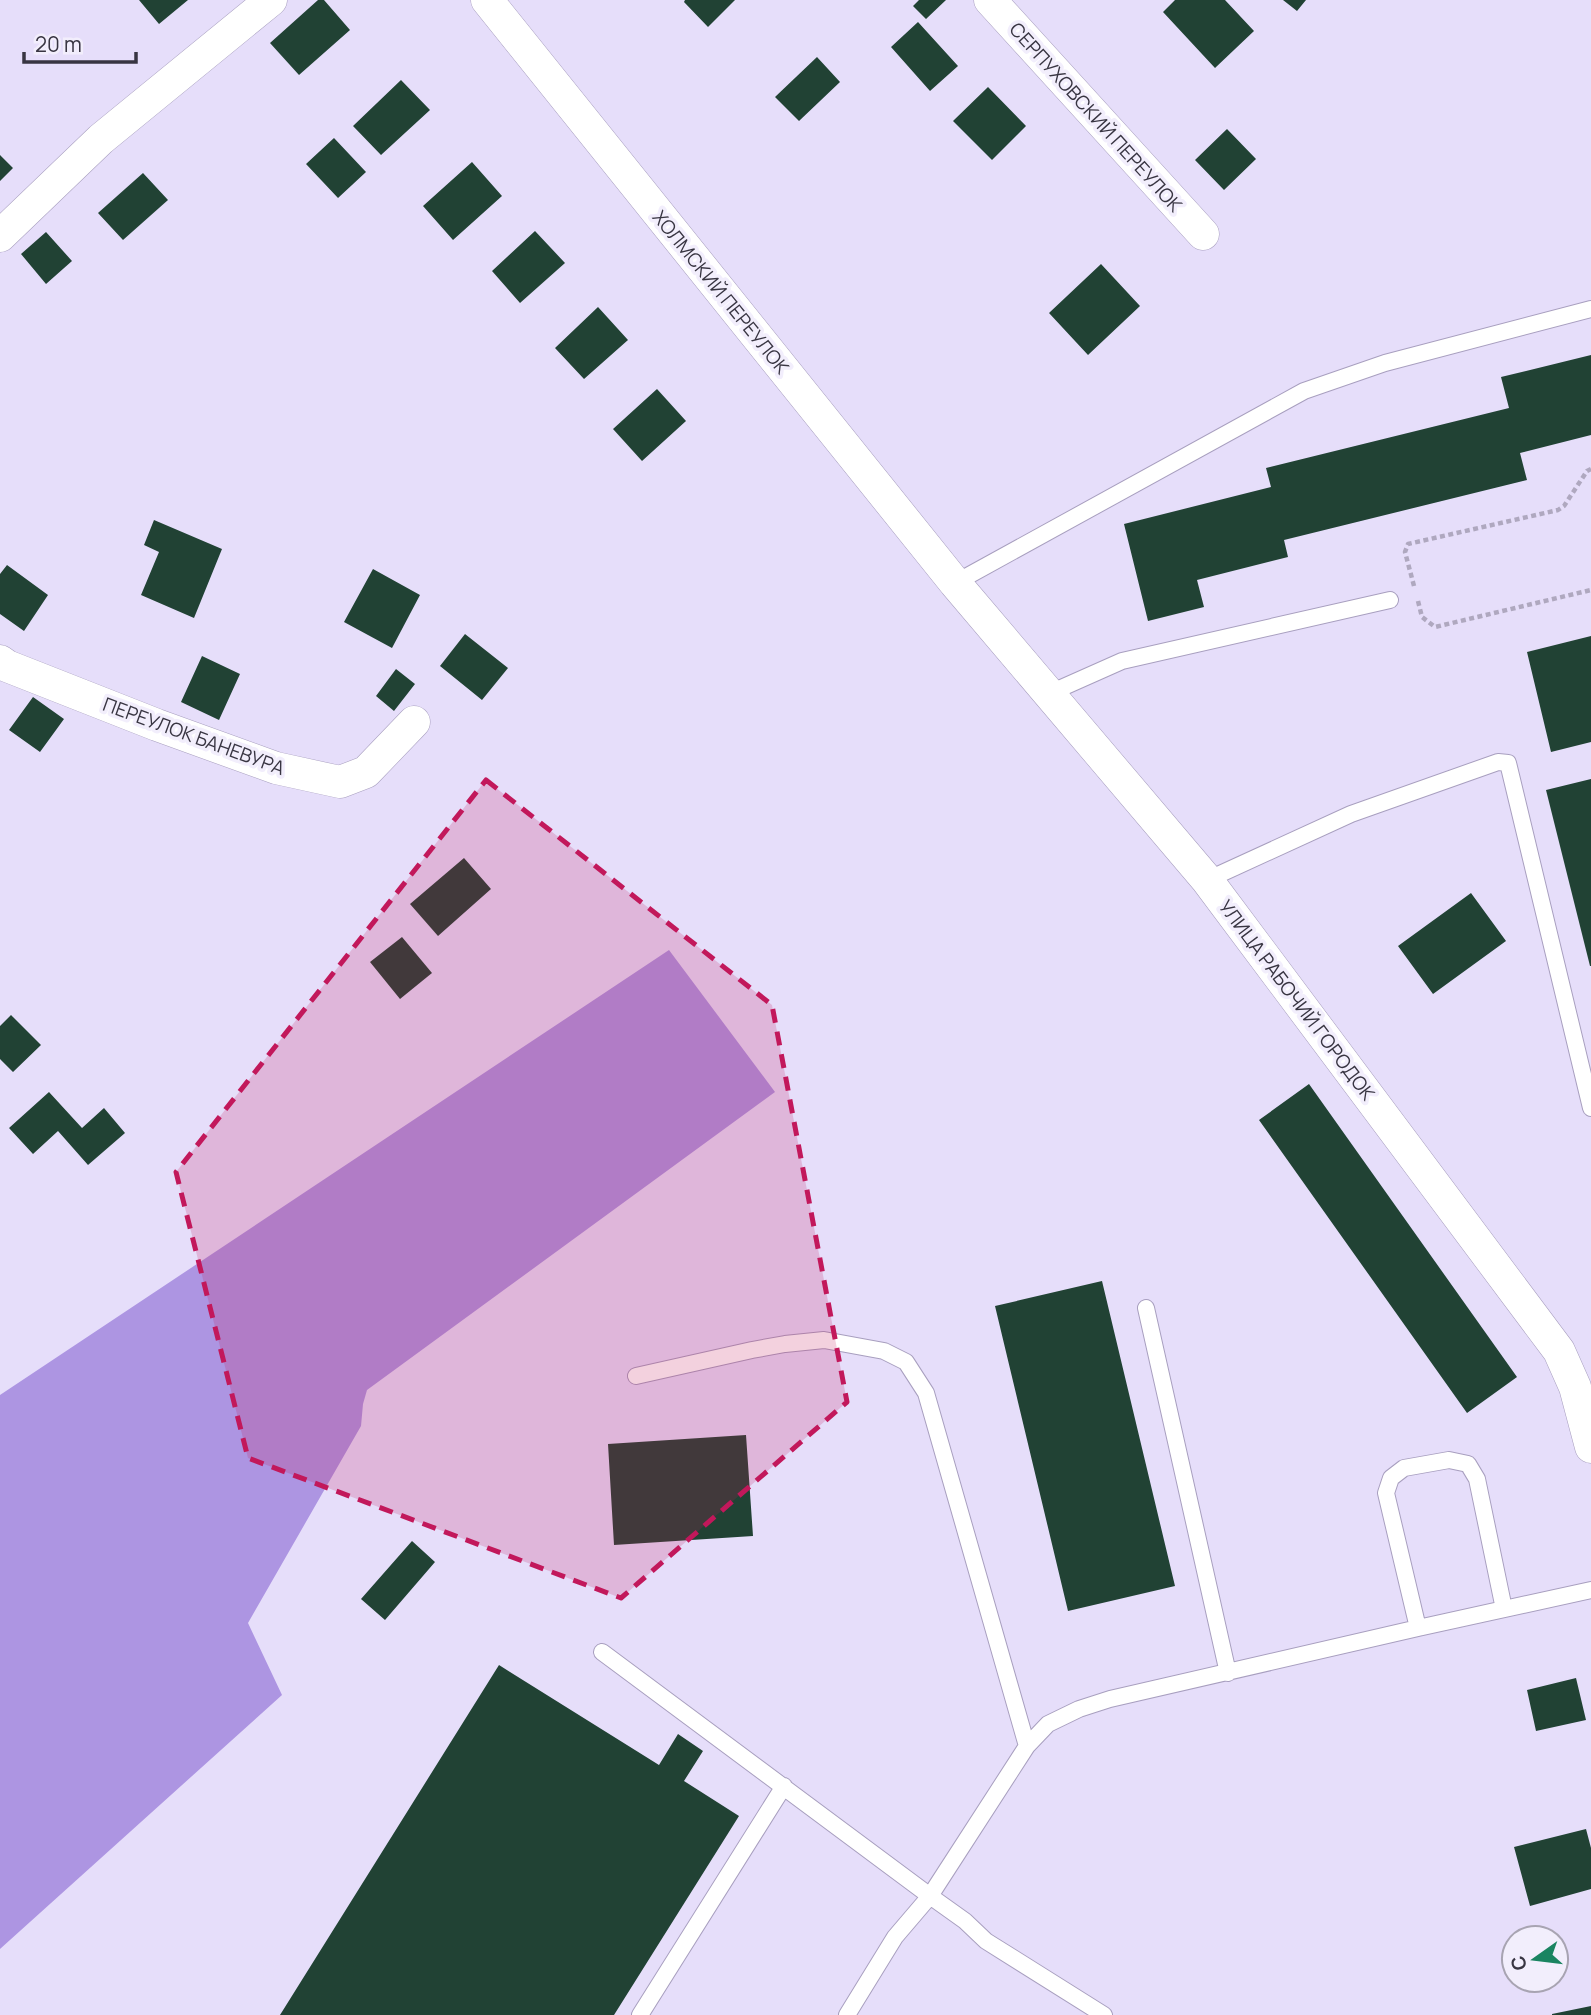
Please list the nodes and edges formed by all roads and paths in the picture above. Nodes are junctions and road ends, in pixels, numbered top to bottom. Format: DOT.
graph roads {
  1 [pos="271,0"];
  2 [pos="487,0"];
  3 [pos="990,0"];
  4 [pos="1203,234"];
  5 [pos="0,236"];
  6 [pos="1591,309"];
  7 [pos="1591,469"];
  8 [pos="956,583"];
  9 [pos="1591,590"];
  10 [pos="1390,600"];
  11 [pos="0,661"];
  12 [pos="1050,693"];
  13 [pos="414,722"];
  14 [pos="1207,880"];
  15 [pos="1591,1108"];
  16 [pos="1146,1308"];
  17 [pos="636,1376"];
  18 [pos="1591,1447"];
  19 [pos="1591,1590"];
  20 [pos="1504,1609"];
  21 [pos="1418,1628"];
  22 [pos="602,1652"];
  23 [pos="1228,1672"];
  24 [pos="1027,1746"];
  25 [pos="784,1786"];
  26 [pos="930,1896"];
  27 [pos="640,2015"];
  28 [pos="847,2015"];
  29 [pos="1104,2015"];
  1 -- 5 [label="street"];
  2 -- 8 [label="street, ХОЛМСКИЙ ПЕРЕУЛОК"];
  3 -- 4 [label="street, СЕРПУХОВСКИЙ ПЕРЕУЛОК"];
  6 -- 8 [label="lane"];
  7 -- 9 [label="path"];
  8 -- 12 [label="street, УЛИЦА РАБОЧИЙ ГОРОДОК"];
  10 -- 12 [label="lane"];
  11 -- 13 [label="street, ПЕРЕУЛОК БАНЕВУРА"];
  12 -- 14 [label="street, УЛИЦА РАБОЧИЙ ГОРОДОК"];
  14 -- 15 [label="lane"];
  14 -- 18 [label="street, УЛИЦА РАБОЧИЙ ГОРОДОК"];
  16 -- 23 [label="lane"];
  17 -- 24 [label="lane"];
  19 -- 20 [label="lane"];
  20 -- 21 [label="lane"];
  20 -- 21 [label="lane"];
  21 -- 23 [label="lane"];
  22 -- 25 [label="lane"];
  23 -- 24 [label="lane"];
  24 -- 26 [label="lane"];
  25 -- 26 [label="lane"];
  25 -- 27 [label="lane"];
  26 -- 28 [label="lane"];
  26 -- 29 [label="lane"];
}
